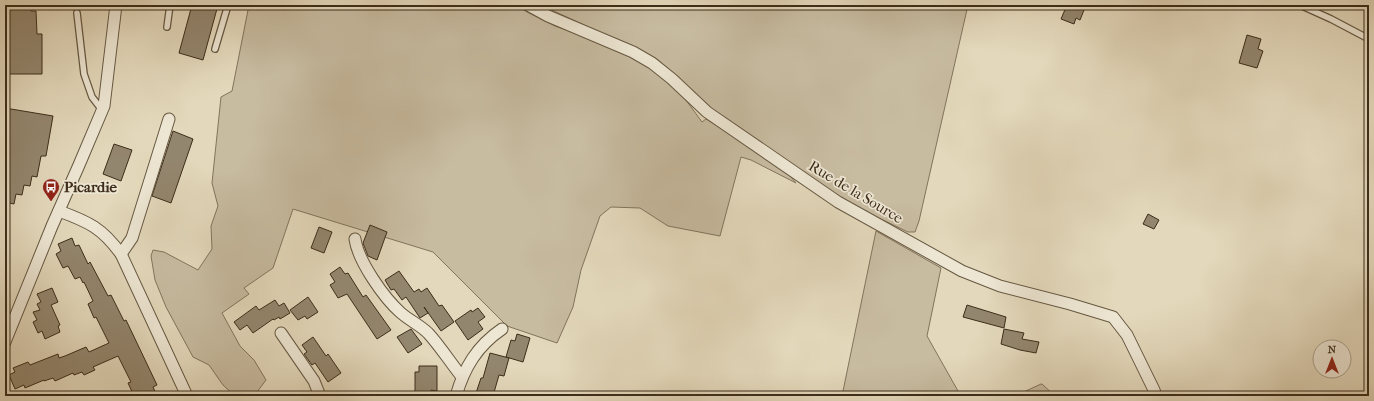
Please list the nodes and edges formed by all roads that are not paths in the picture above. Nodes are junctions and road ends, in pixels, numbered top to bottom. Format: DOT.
graph roads {
  1 [pos="116,5"];
  2 [pos="170,5"];
  3 [pos="228,5"];
  4 [pos="528,5"];
  5 [pos="1300,5"];
  6 [pos="77,13"];
  7 [pos="167,27"];
  8 [pos="1369,39"];
  9 [pos="215,49"];
  10 [pos="102,110"];
  11 [pos="168,119"];
  12 [pos="59,211"];
  13 [pos="355,239"];
  14 [pos="121,254"];
  15 [pos="502,329"];
  16 [pos="281,333"];
  17 [pos="5,342"];
  18 [pos="462,376"];
  19 [pos="187,396"];
  20 [pos="320,396"];
  21 [pos="456,396"];
  22 [pos="1156,396"];
  1 -- 10 [label="street"];
  2 -- 7 [label="lane"];
  3 -- 9 [label="lane"];
  4 -- 22 [label="street, Rue de la Source"];
  5 -- 8 [label="lane"];
  6 -- 10 [label="lane"];
  10 -- 12 [label="street"];
  11 -- 14 [label="street"];
  12 -- 14 [label="street"];
  12 -- 17 [label="street"];
  13 -- 18 [label="street"];
  14 -- 19 [label="street"];
  15 -- 18 [label="street"];
  16 -- 20 [label="street"];
  18 -- 21 [label="street"];
}
